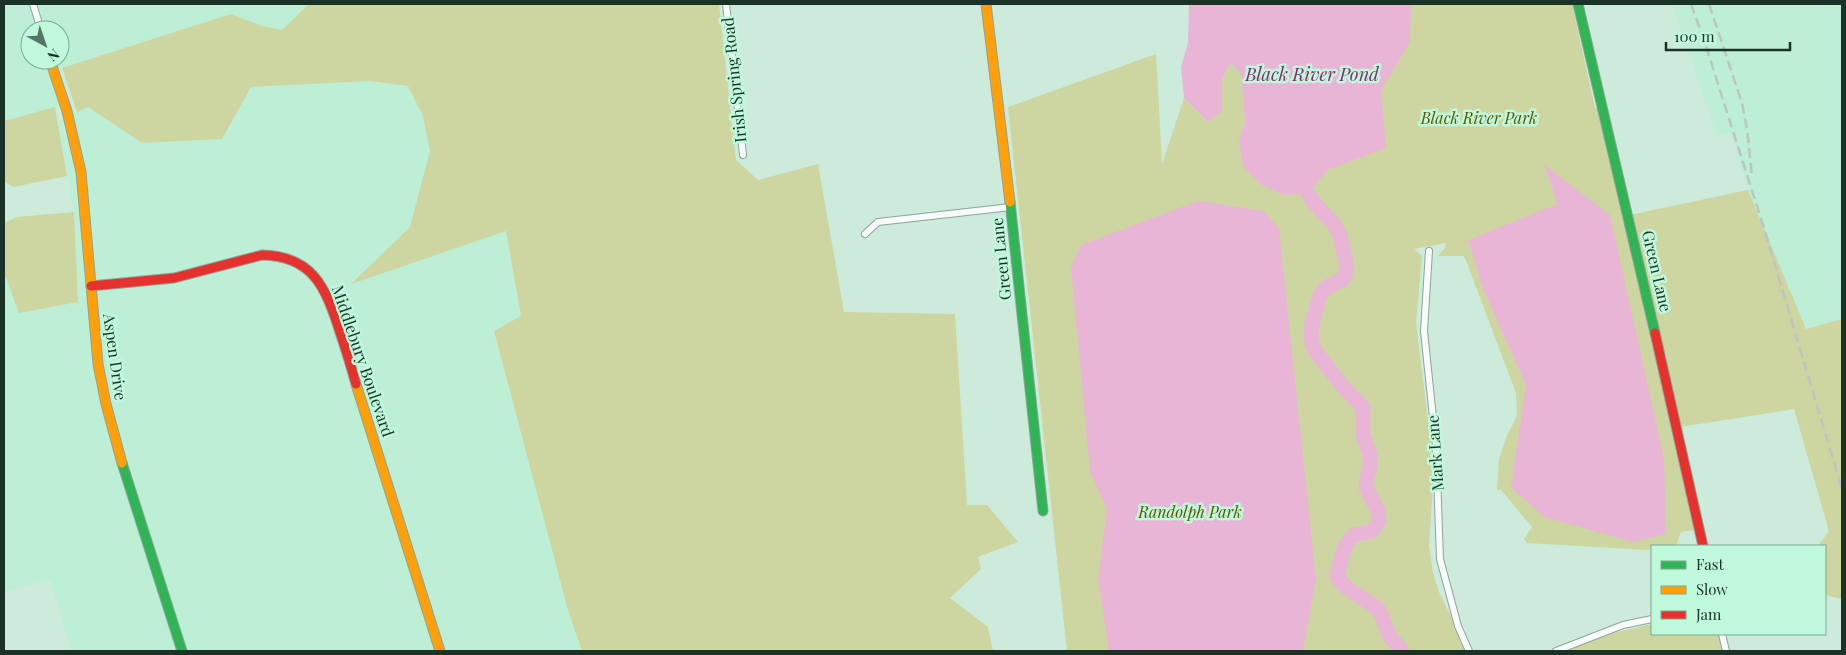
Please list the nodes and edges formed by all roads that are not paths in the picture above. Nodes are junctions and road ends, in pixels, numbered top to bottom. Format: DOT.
graph roads {
  1 [pos="33,4"];
  2 [pos="726,4"];
  3 [pos="986,4"];
  4 [pos="1578,4"];
  5 [pos="38,20"];
  6 [pos="53,70"];
  7 [pos="743,155"];
  8 [pos="1011,208"];
  9 [pos="865,234"];
  10 [pos="1430,251"];
  11 [pos="91,286"];
  12 [pos="1043,511"];
  13 [pos="1703,545"];
  14 [pos="1651,619"];
  15 [pos="1722,635"];
  16 [pos="182,651"];
  17 [pos="440,651"];
  18 [pos="1469,651"];
  19 [pos="1556,651"];
  20 [pos="1726,651"];
  1 -- 5 [label="street"];
  2 -- 7 [label="street, Irish Spring Road"];
  3 -- 8 [label="street, Green Lane"];
  4 -- 13 [label="street, Green Lane"];
  6 -- 11 [label="street, Aspen Drive"];
  8 -- 9 [label="street"];
  8 -- 12 [label="street, Green Lane"];
  10 -- 18 [label="street, Mark Lane"];
  11 -- 16 [label="street, Aspen Drive"];
  11 -- 17 [label="street, Middlebury Boulevard"];
  14 -- 19 [label="street"];
  15 -- 20 [label="street"];
}
